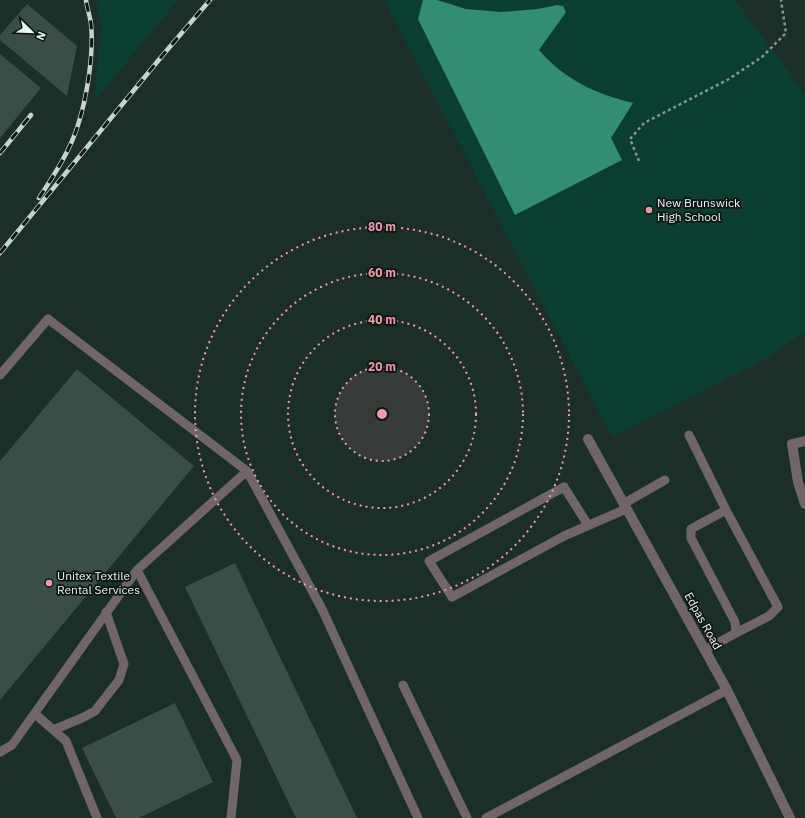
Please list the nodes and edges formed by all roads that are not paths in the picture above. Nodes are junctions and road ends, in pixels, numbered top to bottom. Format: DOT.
graph roads {
  1 [pos="0,375"];
  2 [pos="689,435"];
  3 [pos="588,439"];
  4 [pos="805,441"];
  5 [pos="247,471"];
  6 [pos="665,480"];
  7 [pos="805,504"];
  8 [pos="625,506"];
  9 [pos="726,510"];
  10 [pos="588,525"];
  11 [pos="137,570"];
  12 [pos="106,612"];
  13 [pos="736,632"];
  14 [pos="705,650"];
  15 [pos="403,685"];
  16 [pos="727,690"];
  17 [pos="35,714"];
  18 [pos="53,730"];
  19 [pos="0,752"];
  20 [pos="97,818"];
  21 [pos="231,818"];
  22 [pos="418,818"];
  23 [pos="467,818"];
  24 [pos="486,818"];
  25 [pos="790,818"];
  1 -- 5 [label="lane"];
  2 -- 9 [label="lane"];
  3 -- 8 [label="street, Edpas Road"];
  4 -- 7 [label="street"];
  5 -- 11 [label="lane"];
  5 -- 22 [label="lane"];
  6 -- 8 [label="lane"];
  8 -- 10 [label="lane"];
  8 -- 14 [label="street, Edpas Road"];
  9 -- 13 [label="lane"];
  9 -- 13 [label="lane"];
  10 -- 10 [label="lane"];
  11 -- 12 [label="lane"];
  11 -- 21 [label="lane"];
  12 -- 17 [label="lane"];
  12 -- 18 [label="lane"];
  13 -- 14 [label="lane"];
  14 -- 16 [label="street, Edpas Road"];
  15 -- 23 [label="lane"];
  16 -- 24 [label="lane"];
  16 -- 25 [label="street, Edpas Road"];
  17 -- 18 [label="lane"];
  17 -- 19 [label="lane"];
  18 -- 20 [label="lane"];
}
